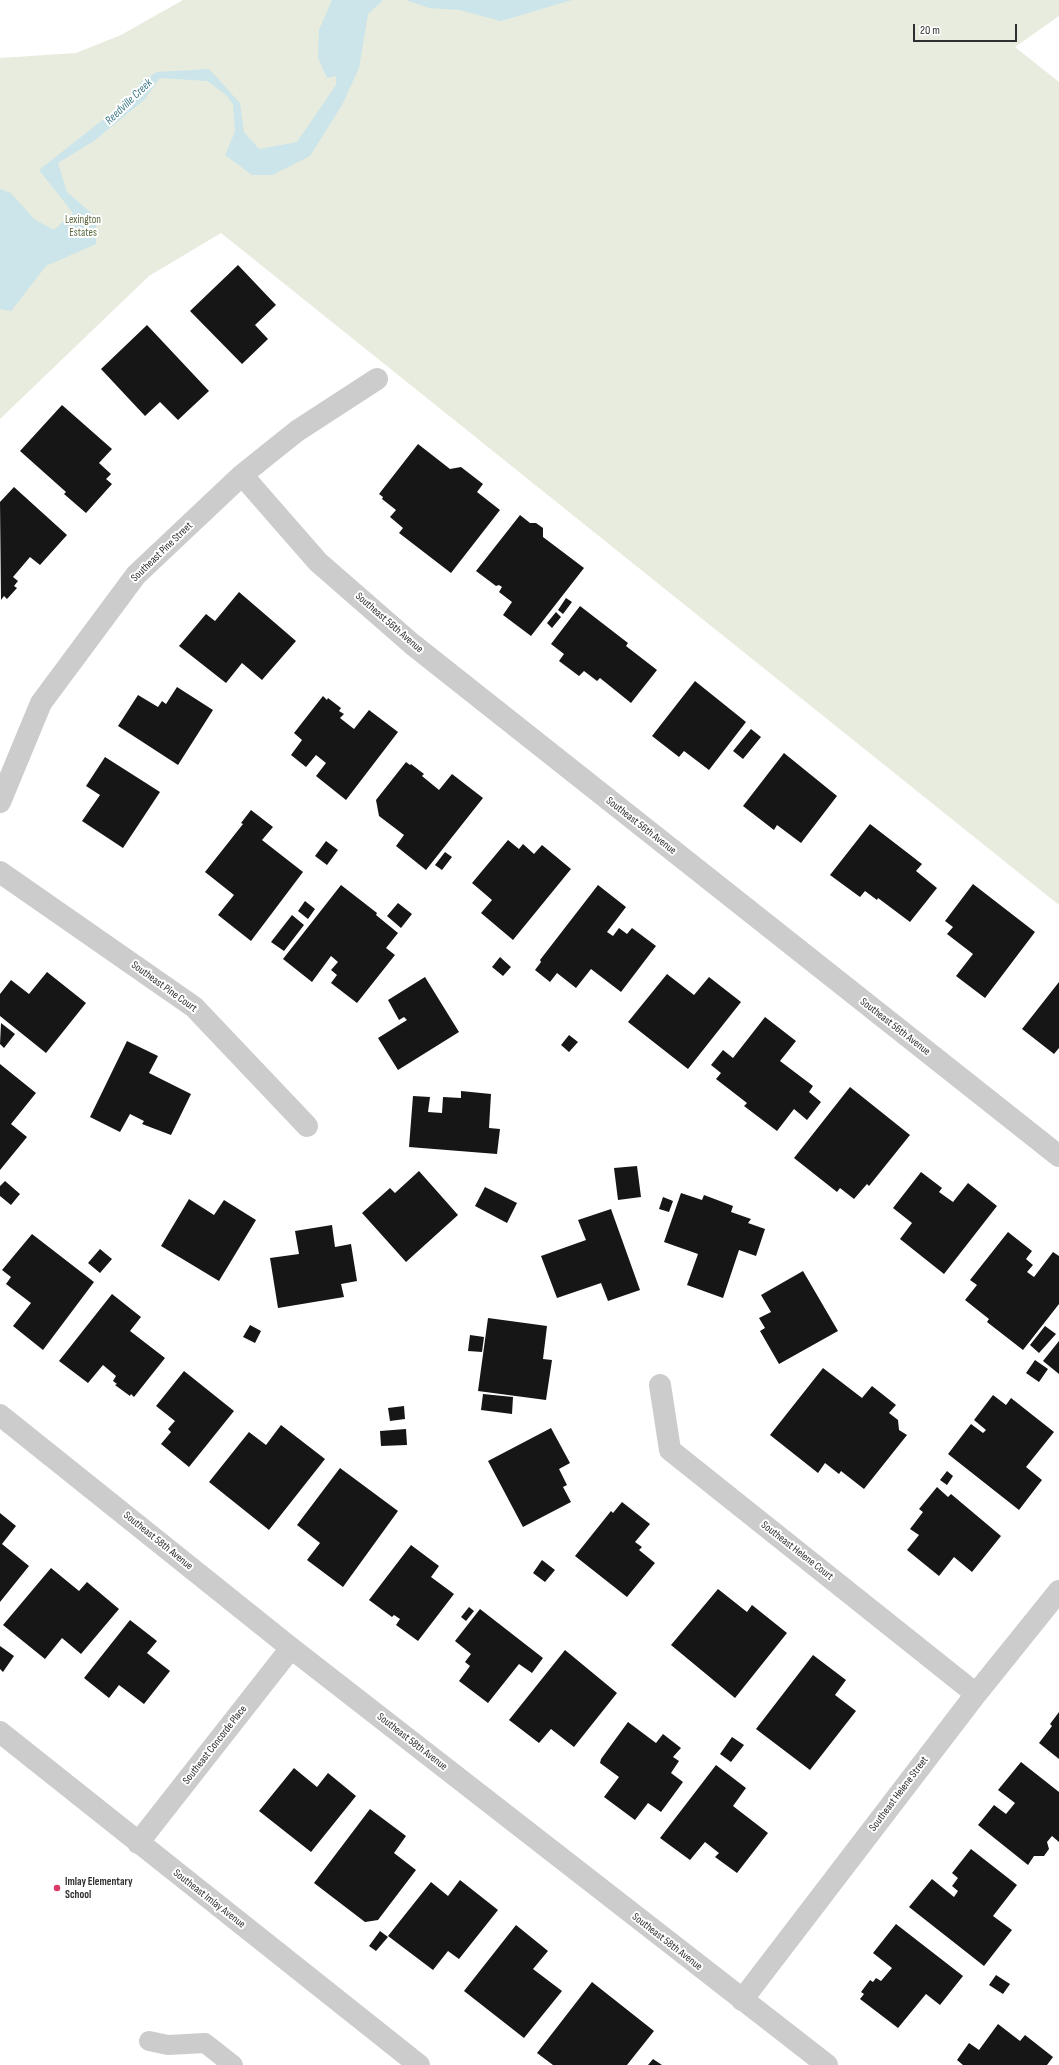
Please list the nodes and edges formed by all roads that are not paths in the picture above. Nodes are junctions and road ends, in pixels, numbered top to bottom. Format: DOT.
graph roads {
  1 [pos="377,379"];
  2 [pos="242,475"];
  3 [pos="0,802"];
  4 [pos="0,872"];
  5 [pos="307,1126"];
  6 [pos="1059,1156"];
  7 [pos="660,1385"];
  8 [pos="0,1415"];
  9 [pos="1059,1590"];
  10 [pos="291,1648"];
  11 [pos="976,1694"];
  12 [pos="0,1732"];
  13 [pos="138,1842"];
  14 [pos="742,2000"];
  15 [pos="149,2041"];
  16 [pos="233,2065"];
  17 [pos="420,2065"];
  18 [pos="827,2065"];
  1 -- 2 [label="street, Southeast Pine Street"];
  2 -- 3 [label="street, Southeast Pine Street"];
  2 -- 6 [label="street, Southeast 56th Avenue"];
  4 -- 5 [label="street, Southeast Pine Court"];
  7 -- 11 [label="street, Southeast Helene Court"];
  8 -- 10 [label="street, Southeast 58th Avenue"];
  9 -- 11 [label="street, Southeast Helene Street"];
  10 -- 13 [label="street, Southeast Concorde Place"];
  10 -- 14 [label="street, Southeast 58th Avenue"];
  11 -- 14 [label="street, Southeast Helene Street"];
  12 -- 13 [label="street, Southeast Imlay Avenue"];
  13 -- 17 [label="street, Southeast Imlay Avenue"];
  14 -- 18 [label="street, Southeast 58th Avenue"];
  15 -- 16 [label="lane"];
}
